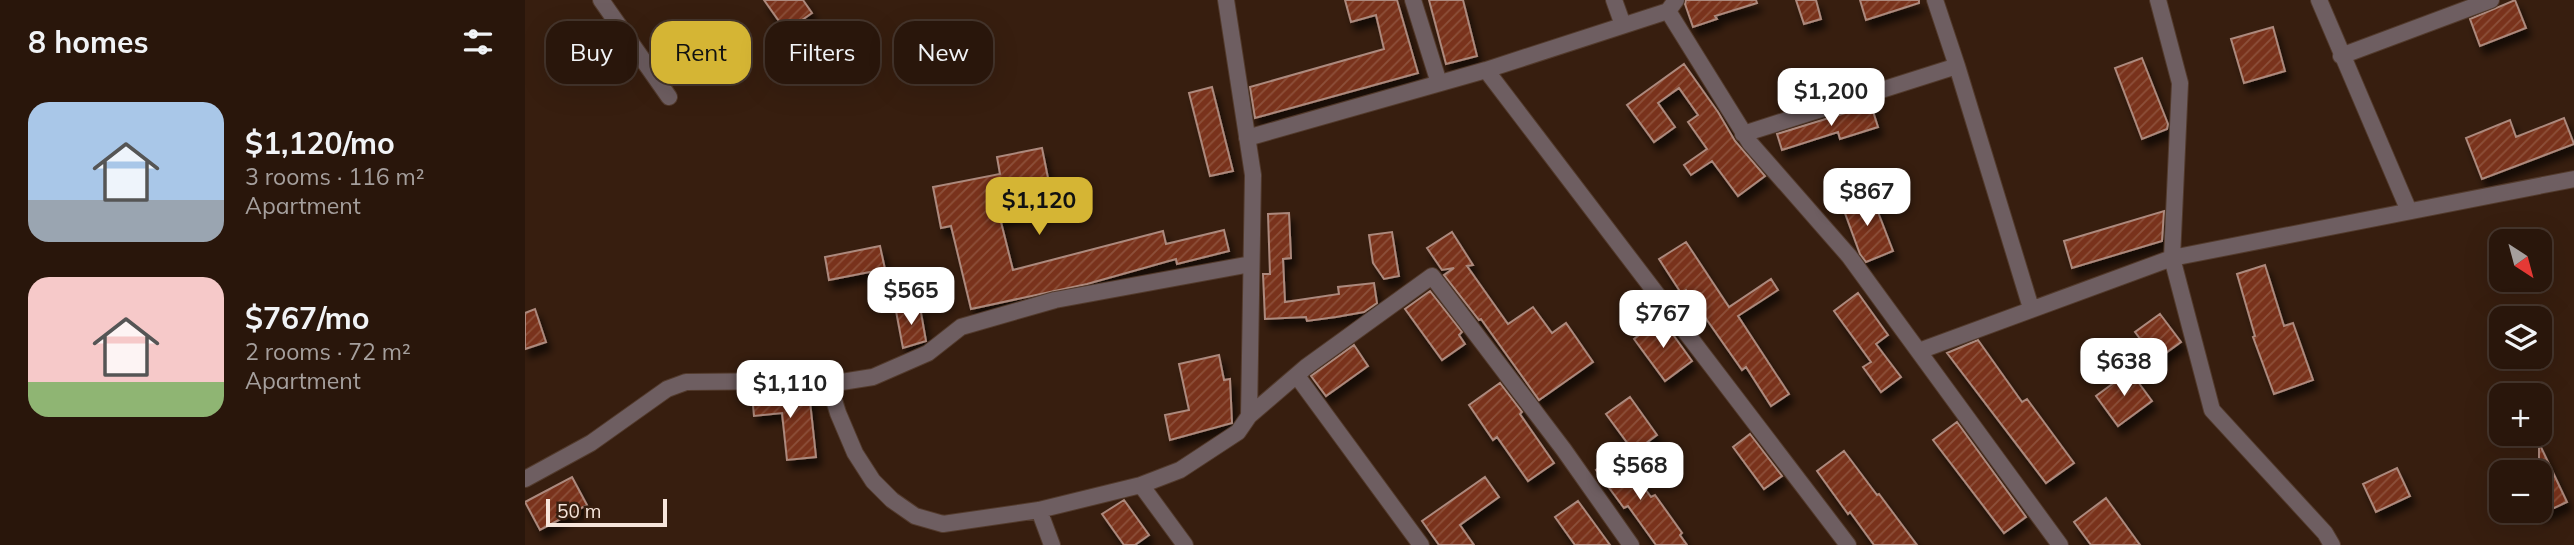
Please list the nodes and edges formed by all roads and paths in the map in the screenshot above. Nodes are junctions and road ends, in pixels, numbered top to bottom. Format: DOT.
graph roads {
  1 [pos="601,0"];
  2 [pos="1226,0"];
  3 [pos="1413,0"];
  4 [pos="1614,0"];
  5 [pos="1935,0"];
  6 [pos="2158,0"];
  7 [pos="2319,0"];
  8 [pos="2491,0"];
  9 [pos="1672,5"];
  10 [pos="1623,25"];
  11 [pos="2341,56"];
  12 [pos="1957,66"];
  13 [pos="1486,70"];
  14 [pos="1439,82"];
  15 [pos="669,97"];
  16 [pos="1743,134"];
  17 [pos="1247,138"];
  18 [pos="2574,179"];
  19 [pos="2409,211"];
  20 [pos="2172,258"];
  21 [pos="1251,264"];
  22 [pos="2031,308"];
  23 [pos="1919,351"];
  24 [pos="1297,376"];
  25 [pos="829,384"];
  26 [pos="1249,416"];
  27 [pos="525,479"];
  28 [pos="1141,485"];
  29 [pos="1039,510"];
  30 [pos="1052,545"];
  31 [pos="1185,545"];
  32 [pos="1420,545"];
  33 [pos="1632,545"];
  34 [pos="1848,545"];
  35 [pos="2060,545"];
  36 [pos="2332,545"];
  1 -- 15 [label="street"];
  2 -- 17 [label="street"];
  3 -- 14 [label="street"];
  4 -- 10 [label="street"];
  5 -- 12 [label="street"];
  6 -- 20 [label="street"];
  7 -- 11 [label="street"];
  8 -- 11 [label="street"];
  9 -- 10 [label="street"];
  9 -- 16 [label="street"];
  10 -- 13 [label="street"];
  11 -- 19 [label="street"];
  12 -- 16 [label="street"];
  12 -- 22 [label="street"];
  13 -- 14 [label="street"];
  13 -- 34 [label="street"];
  14 -- 17 [label="street"];
  16 -- 23 [label="street"];
  17 -- 21 [label="street"];
  18 -- 19 [label="street"];
  19 -- 20 [label="street"];
  20 -- 22 [label="street"];
  20 -- 36 [label="street"];
  21 -- 25 [label="street"];
  21 -- 26 [label="street"];
  22 -- 23 [label="street"];
  23 -- 35 [label="street"];
  24 -- 26 [label="street"];
  24 -- 32 [label="street"];
  24 -- 33 [label="street"];
  25 -- 27 [label="street"];
  25 -- 29 [label="street"];
  26 -- 28 [label="street"];
  28 -- 29 [label="street"];
  28 -- 31 [label="street"];
  29 -- 30 [label="street"];
}
